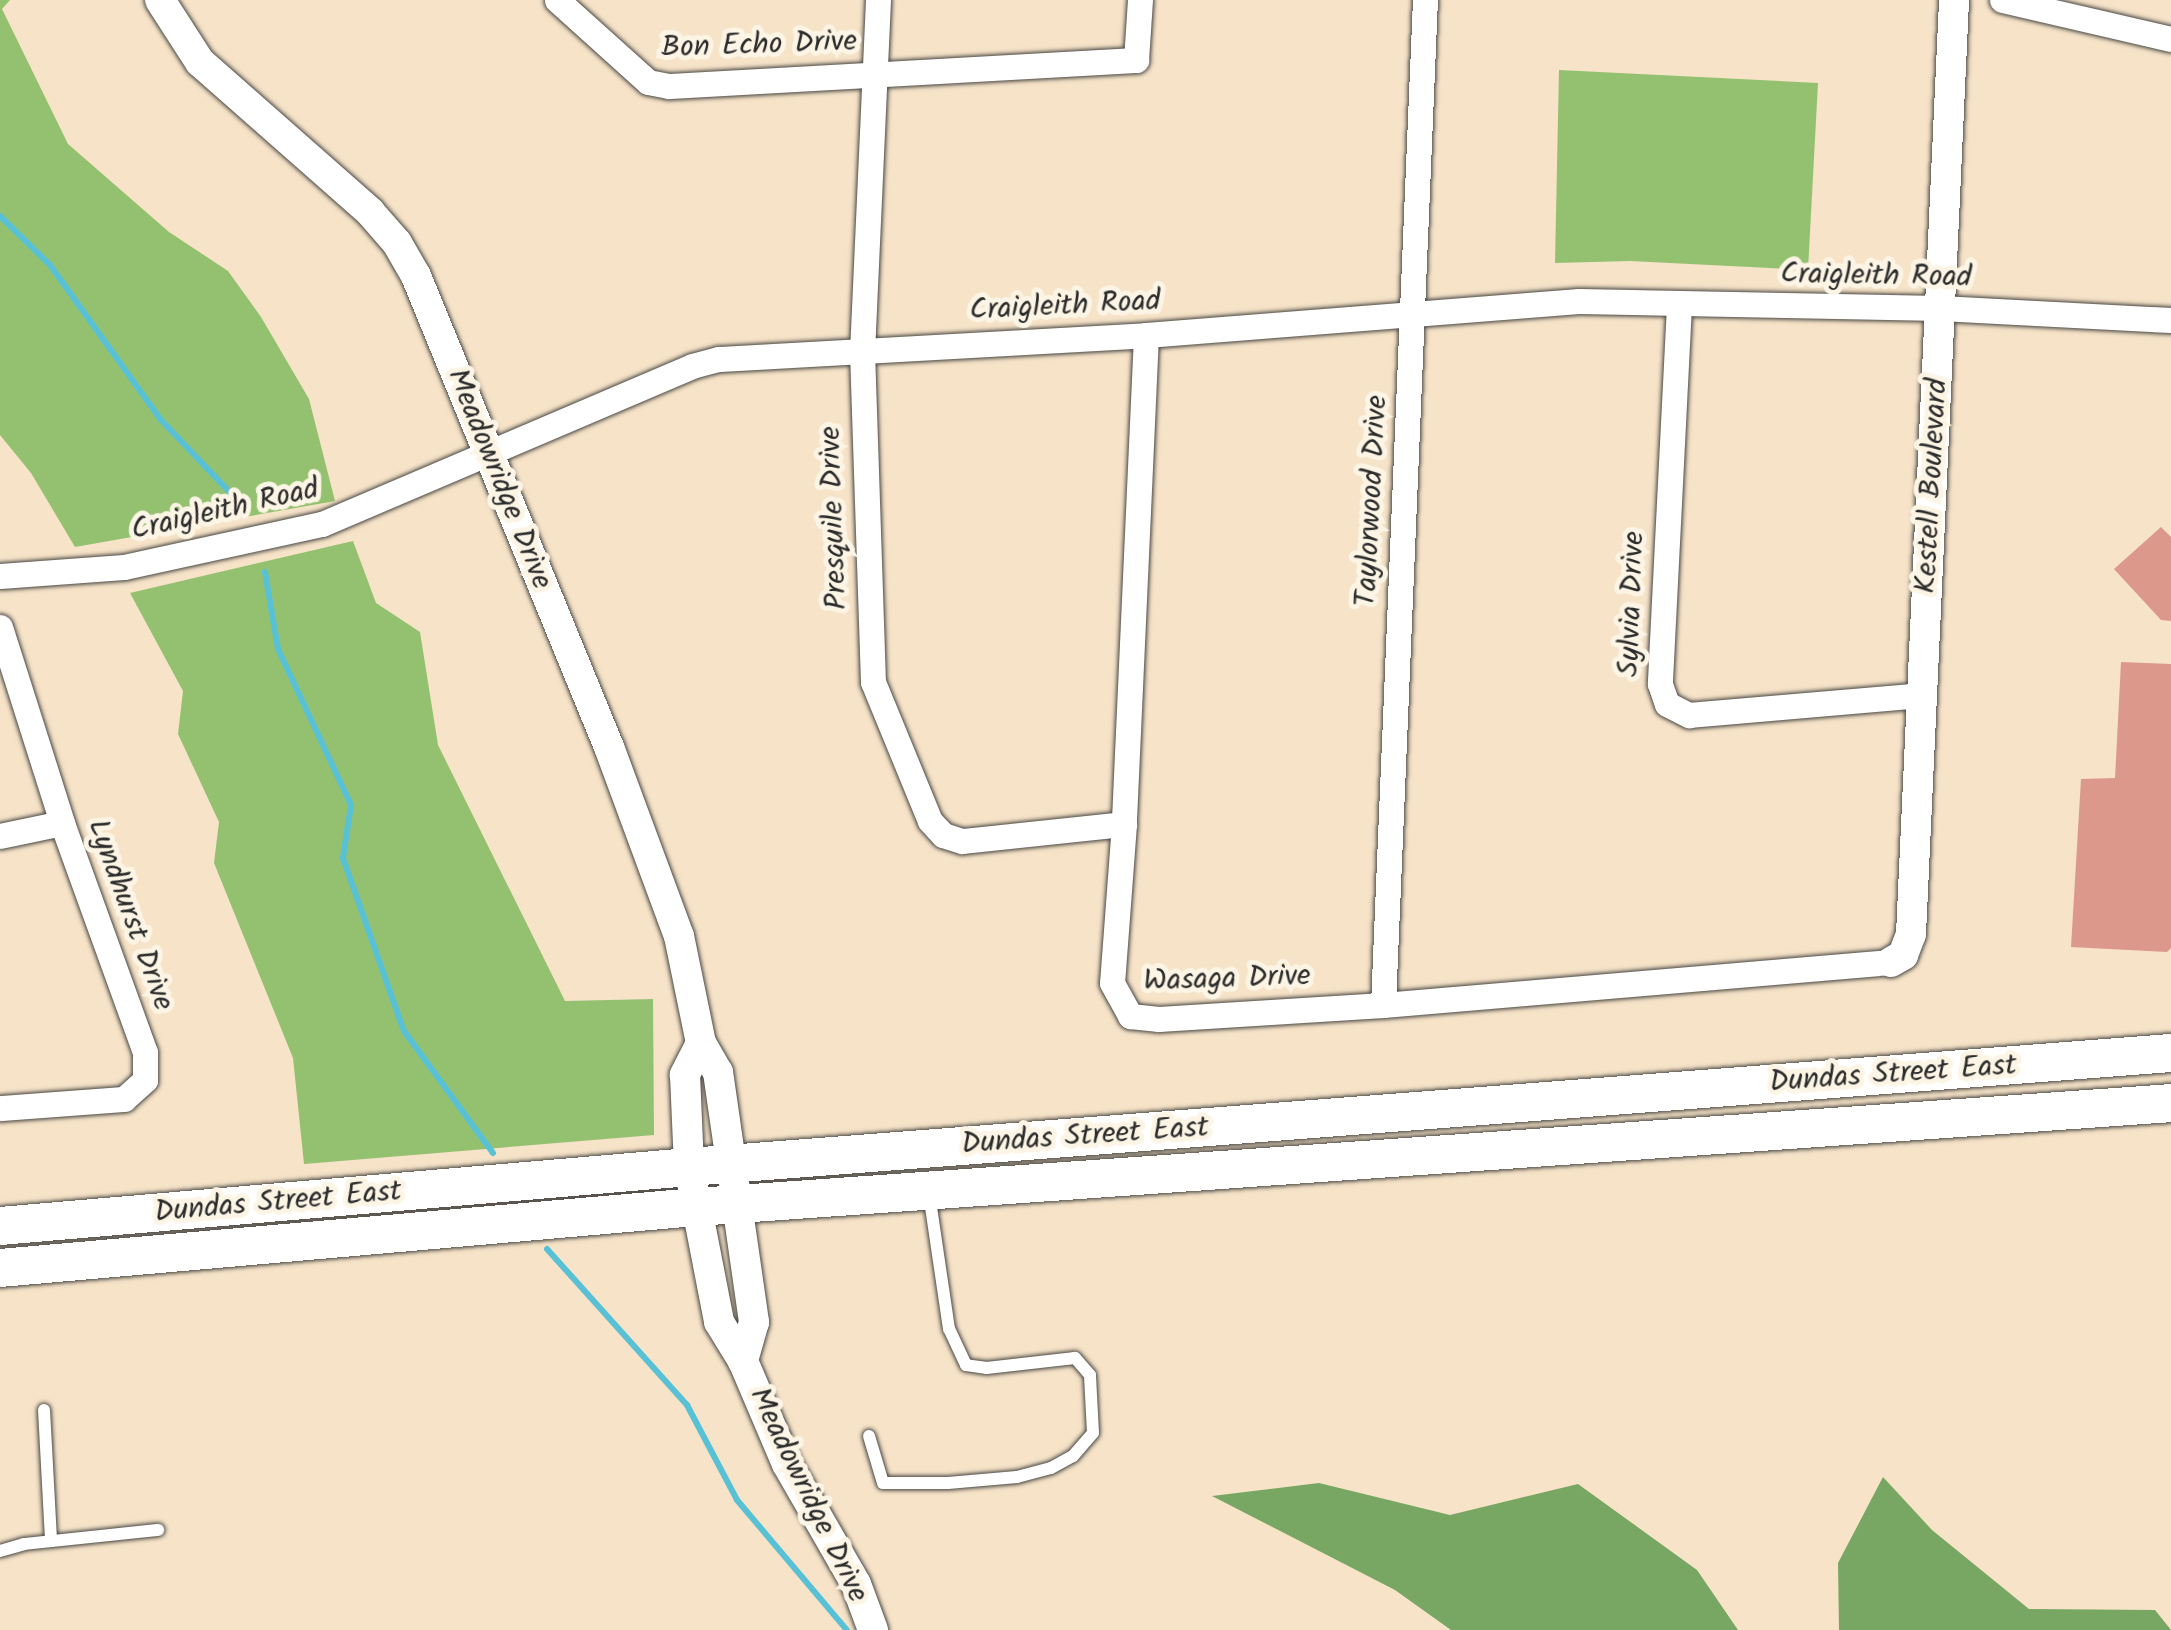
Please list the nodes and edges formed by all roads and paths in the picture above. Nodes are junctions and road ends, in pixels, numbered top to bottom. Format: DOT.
graph roads {
  1 [pos="160,0"];
  2 [pos="557,0"];
  3 [pos="878,0"];
  4 [pos="1140,0"];
  5 [pos="1425,0"];
  6 [pos="1954,0"];
  7 [pos="2002,0"];
  8 [pos="2171,40"];
  9 [pos="875,72"];
  10 [pos="1679,305"];
  11 [pos="1940,308"];
  12 [pos="1413,312"];
  13 [pos="2171,320"];
  14 [pos="1146,335"];
  15 [pos="862,350"];
  16 [pos="488,452"];
  17 [pos="0,576"];
  18 [pos="0,627"];
  19 [pos="1923,695"];
  20 [pos="62,823"];
  21 [pos="1124,824"];
  22 [pos="0,836"];
  23 [pos="1891,962"];
  24 [pos="1383,1005"];
  25 [pos="701,1043"];
  26 [pos="2171,1053"];
  27 [pos="2171,1103"];
  28 [pos="0,1108"];
  29 [pos="730,1164"];
  30 [pos="689,1166"];
  31 [pos="928,1191"];
  32 [pos="735,1204"];
  33 [pos="696,1206"];
  34 [pos="0,1226"];
  35 [pos="0,1268"];
  36 [pos="742,1361"];
  37 [pos="44,1410"];
  38 [pos="869,1436"];
  39 [pos="158,1530"];
  40 [pos="50,1541"];
  41 [pos="0,1550"];
  42 [pos="873,1630"];
  1 -- 16 [label="street, Meadowridge Drive"];
  2 -- 9 [label="street, Bon Echo Drive"];
  3 -- 9 [label="street, Presquile Drive"];
  4 -- 9 [label="street, Bon Echo Drive"];
  5 -- 12 [label="street, Taylorwood Drive"];
  6 -- 11 [label="street, Kestell Boulevard"];
  7 -- 8 [label="street"];
  9 -- 15 [label="street, Presquile Drive"];
  10 -- 11 [label="street, Craigleith Road"];
  10 -- 12 [label="street, Craigleith Road"];
  10 -- 19 [label="street, Sylvia Drive"];
  11 -- 13 [label="street, Craigleith Road"];
  11 -- 19 [label="street, Kestell Boulevard"];
  12 -- 14 [label="street, Craigleith Road"];
  12 -- 24 [label="street, Taylorwood Drive"];
  14 -- 15 [label="street, Craigleith Road"];
  14 -- 21 [label="street, Wasaga Drive"];
  15 -- 16 [label="street, Craigleith Road"];
  15 -- 21 [label="street, Presquile Drive"];
  16 -- 17 [label="street, Craigleith Road"];
  16 -- 25 [label="street, Meadowridge Drive"];
  18 -- 20 [label="street, Lyndhurst Drive"];
  19 -- 23 [label="street, Kestell Boulevard"];
  20 -- 22 [label="street"];
  20 -- 28 [label="street, Lyndhurst Drive"];
  21 -- 24 [label="street, Wasaga Drive"];
  23 -- 24 [label="street, Wasaga Drive"];
  25 -- 29 [label="street, Meadowridge Drive"];
  25 -- 30 [label="street, Meadowridge Drive"];
  26 -- 29 [label="main road, Dundas Street East"];
  27 -- 31 [label="main road, Dundas Street East"];
  29 -- 30 [label="main road, Dundas Street East"];
  29 -- 32 [label="street, Meadowridge Drive"];
  30 -- 33 [label="street, Meadowridge Drive"];
  30 -- 34 [label="main road, Dundas Street East"];
  31 -- 32 [label="main road, Dundas Street East"];
  31 -- 38 [label="lane"];
  32 -- 33 [label="main road, Dundas Street East"];
  32 -- 36 [label="street, Meadowridge Drive"];
  33 -- 35 [label="main road, Dundas Street East"];
  33 -- 36 [label="street, Meadowridge Drive"];
  36 -- 42 [label="street, Meadowridge Drive"];
  37 -- 40 [label="lane"];
  39 -- 40 [label="lane"];
  40 -- 41 [label="lane"];
}
